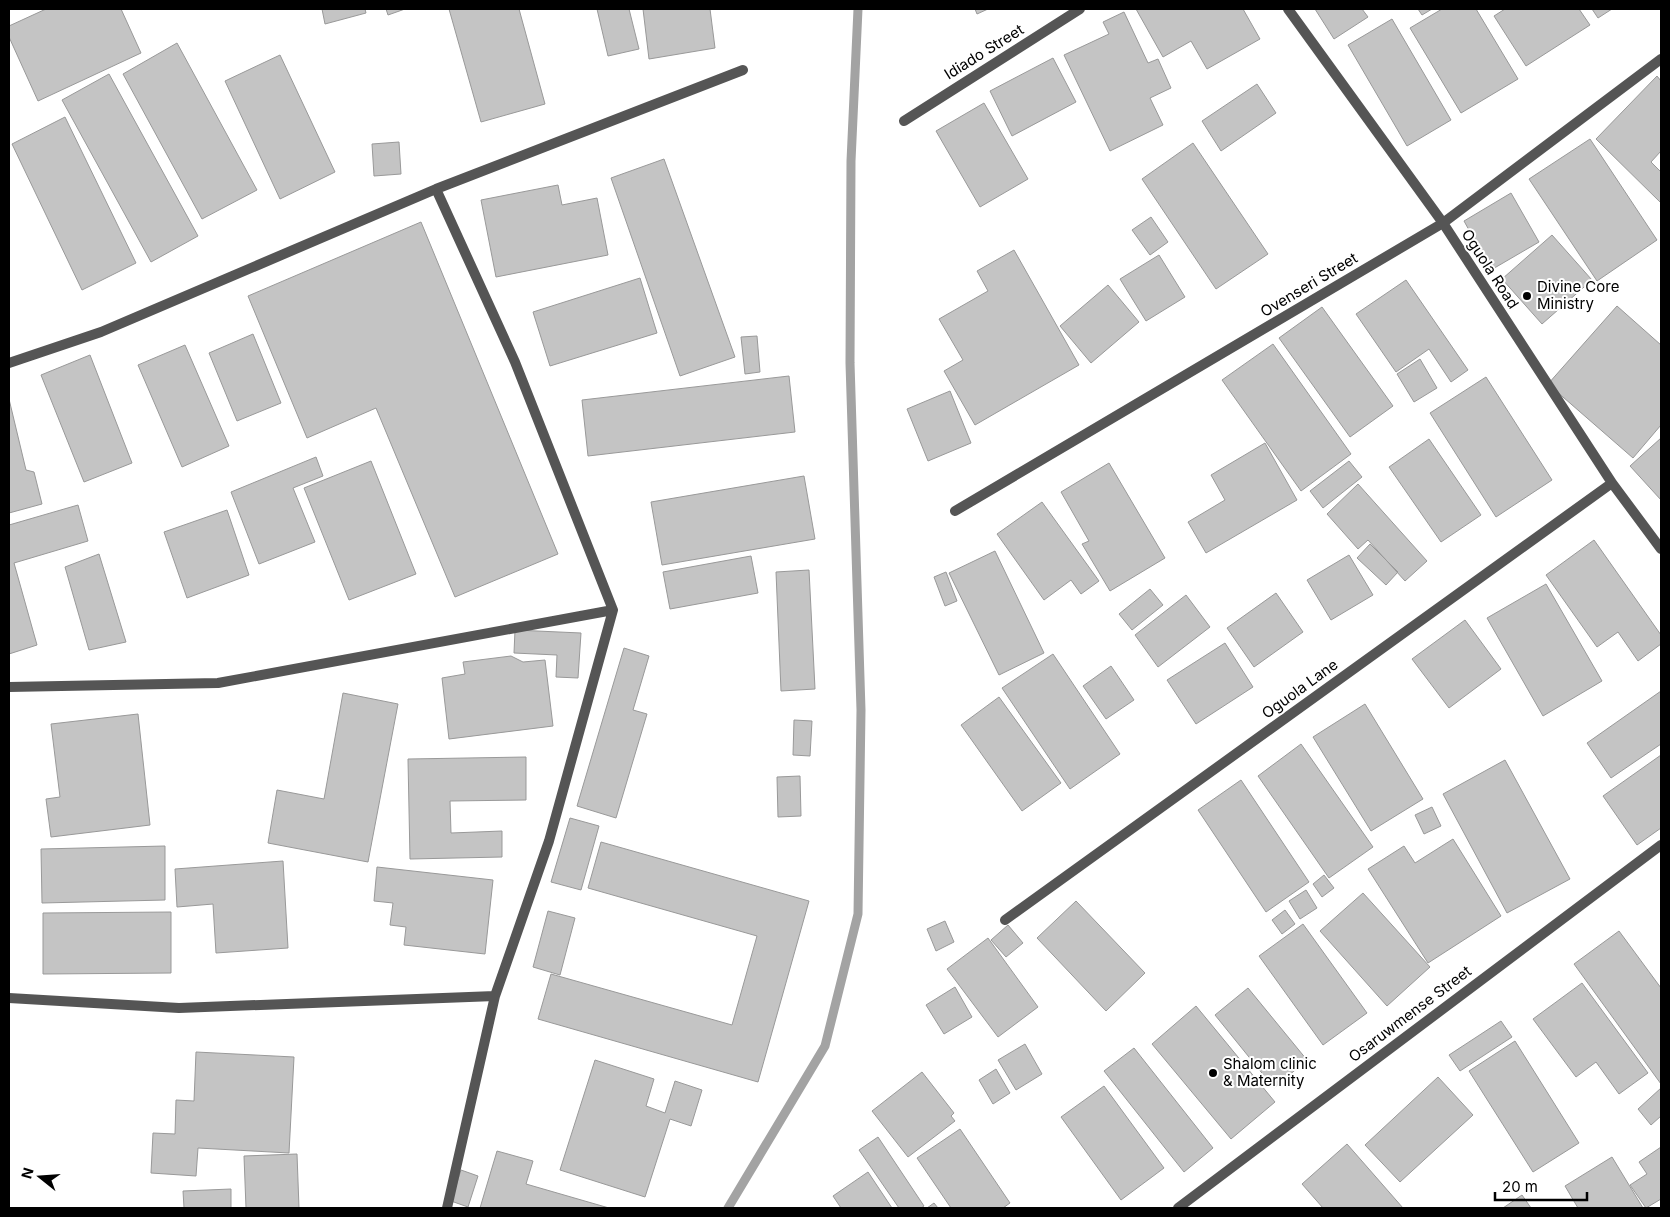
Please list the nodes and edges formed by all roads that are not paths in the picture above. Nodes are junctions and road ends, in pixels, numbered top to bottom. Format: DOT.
graph roads {
  1 [pos="1080,9"];
  2 [pos="1288,9"];
  3 [pos="1661,59"];
  4 [pos="743,70"];
  5 [pos="904,121"];
  6 [pos="436,189"];
  7 [pos="1443,223"];
  8 [pos="9,363"];
  9 [pos="1612,482"];
  10 [pos="955,511"];
  11 [pos="1661,549"];
  12 [pos="613,610"];
  13 [pos="9,687"];
  14 [pos="1661,845"];
  15 [pos="1005,920"];
  16 [pos="495,996"];
  17 [pos="9,998"];
  18 [pos="447,1208"];
  19 [pos="1178,1208"];
  1 -- 5 [label="street, Idiado Street"];
  2 -- 7 [label="street, Oguola Road"];
  3 -- 7 [label="street, Ovenseri Street"];
  4 -- 6 [label="street"];
  6 -- 8 [label="street"];
  6 -- 12 [label="street"];
  7 -- 9 [label="street, Oguola Road"];
  7 -- 10 [label="street, Ovenseri Street"];
  9 -- 11 [label="street, Oguola Road"];
  9 -- 15 [label="street, Oguola Lane"];
  12 -- 13 [label="street"];
  12 -- 16 [label="street"];
  14 -- 19 [label="street, Osaruwmense Street"];
  16 -- 17 [label="street"];
  16 -- 18 [label="street"];
}
